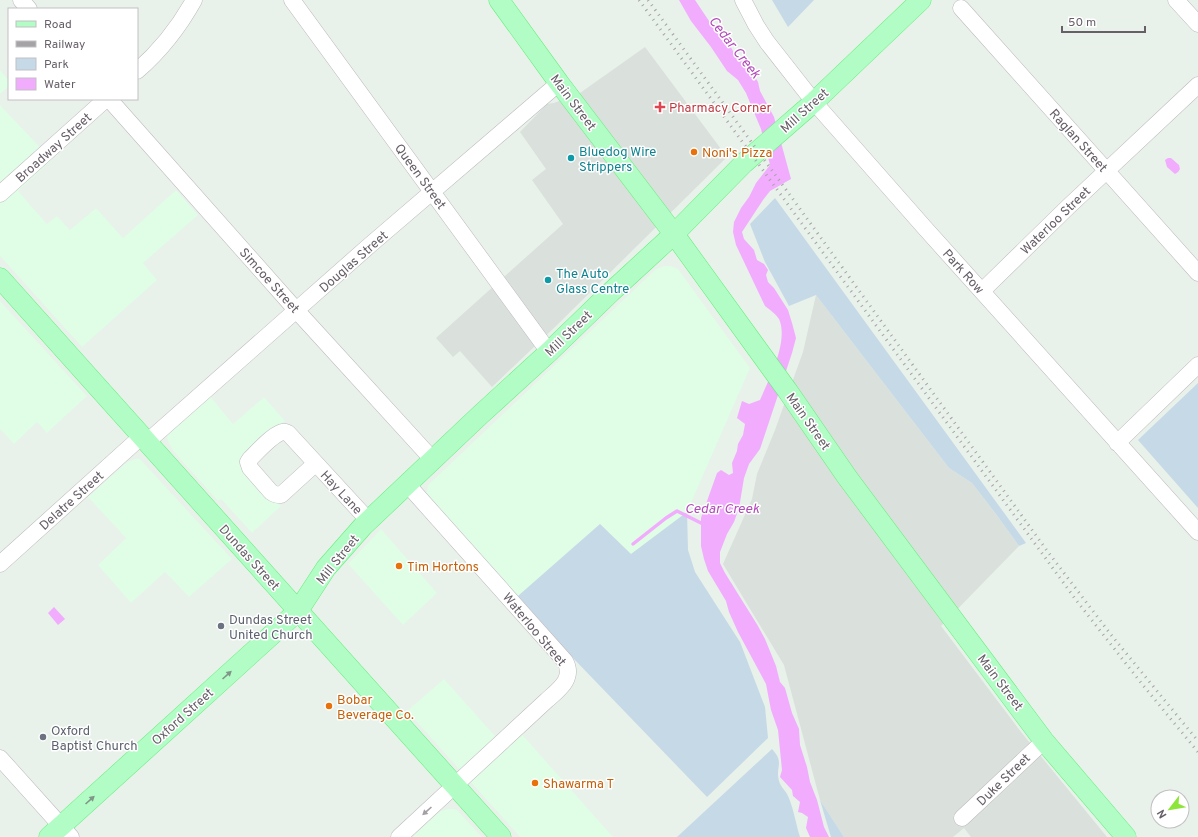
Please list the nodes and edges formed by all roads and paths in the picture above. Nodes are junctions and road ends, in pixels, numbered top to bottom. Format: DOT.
graph roads {
  1 [pos="21,0"];
  2 [pos="194,0"];
  3 [pos="292,0"];
  4 [pos="499,0"];
  5 [pos="743,0"];
  6 [pos="921,0"];
  7 [pos="1176,0"];
  8 [pos="29,8"];
  9 [pos="960,8"];
  10 [pos="1198,24"];
  11 [pos="138,70"];
  12 [pos="559,83"];
  13 [pos="1198,85"];
  14 [pos="105,100"];
  15 [pos="110,100"];
  16 [pos="814,102"];
  17 [pos="1107,171"];
  18 [pos="433,192"];
  19 [pos="0,194"];
  20 [pos="674,234"];
  21 [pos="1198,273"];
  22 [pos="0,278"];
  23 [pos="982,291"];
  24 [pos="297,310"];
  25 [pos="549,352"];
  26 [pos="1198,365"];
  27 [pos="145,439"];
  28 [pos="1117,443"];
  29 [pos="433,460"];
  30 [pos="315,464"];
  31 [pos="407,484"];
  32 [pos="369,521"];
  33 [pos="1198,532"];
  34 [pos="0,564"];
  35 [pos="298,611"];
  36 [pos="1044,741"];
  37 [pos="0,758"];
  38 [pos="455,786"];
  39 [pos="962,818"];
  40 [pos="60,833"];
  41 [pos="399,837"];
  42 [pos="501,837"];
  43 [pos="1126,837"];
  1 -- 8 [label="street"];
  2 -- 11 [label="street"];
  3 -- 18 [label="street, Queen Street"];
  4 -- 12 [label="main road, Main Street"];
  5 -- 16 [label="street, Park Row"];
  6 -- 16 [label="main road, Mill Street"];
  7 -- 10 [label="street"];
  9 -- 17 [label="street, Raglan Street"];
  12 -- 18 [label="street, Douglas Street"];
  12 -- 20 [label="main road, Main Street"];
  13 -- 17 [label="street, Waterloo Street"];
  14 -- 19 [label="street, Broadway Street"];
  15 -- 24 [label="street, Simcoe Street"];
  16 -- 20 [label="main road, Mill Street"];
  16 -- 23 [label="street, Park Row"];
  17 -- 21 [label="street, Raglan Street"];
  17 -- 23 [label="street, Waterloo Street"];
  18 -- 24 [label="street, Douglas Street"];
  18 -- 25 [label="street, Queen Street"];
  20 -- 25 [label="main road, Mill Street"];
  20 -- 36 [label="main road, Main Street"];
  22 -- 27 [label="main road, Dundas Street"];
  23 -- 28 [label="street, Park Row"];
  24 -- 27 [label="street, Douglas Street"];
  24 -- 29 [label="street, Simcoe Street"];
  25 -- 29 [label="main road, Mill Street"];
  26 -- 28 [label="street"];
  27 -- 34 [label="street, Delatre Street"];
  27 -- 35 [label="main road, Dundas Street"];
  28 -- 33 [label="street, Park Row"];
  29 -- 31 [label="main road, Mill Street"];
  30 -- 32 [label="street, Hay Lane"];
  31 -- 32 [label="main road, Mill Street"];
  31 -- 38 [label="street, Waterloo Street"];
  32 -- 35 [label="main road, Mill Street"];
  35 -- 38 [label="main road, Dundas Street"];
  40 -- 35 [label="main road, Oxford Street, one-way"];
  36 -- 39 [label="street, Duke Street"];
  36 -- 43 [label="main road, Main Street"];
  37 -- 40 [label="street"];
  38 -- 41 [label="street, Waterloo Street, one-way"];
  38 -- 42 [label="main road, Dundas Street"];
}
